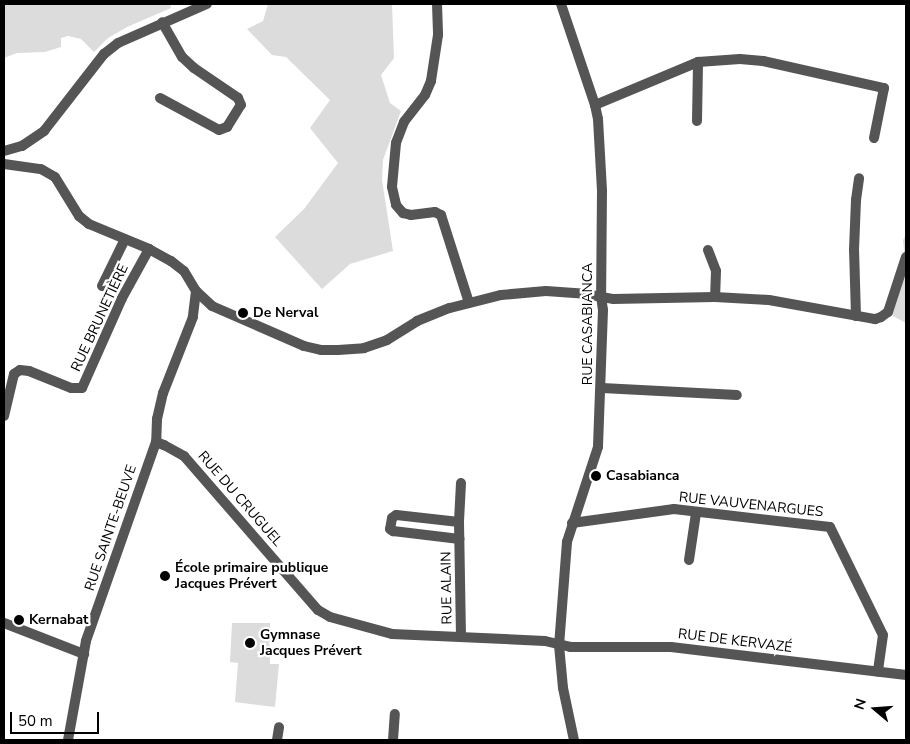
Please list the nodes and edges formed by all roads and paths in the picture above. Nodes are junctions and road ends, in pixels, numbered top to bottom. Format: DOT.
graph roads {
  1 [pos="207,4"];
  2 [pos="437,4"];
  3 [pos="561,4"];
  4 [pos="162,22"];
  5 [pos="698,62"];
  6 [pos="160,98"];
  7 [pos="595,105"];
  8 [pos="697,121"];
  9 [pos="874,138"];
  10 [pos="4,151"];
  11 [pos="4,164"];
  12 [pos="859,178"];
  13 [pos="125,239"];
  14 [pos="149,249"];
  15 [pos="708,250"];
  16 [pos="906,257"];
  17 [pos="102,286"];
  18 [pos="196,291"];
  19 [pos="601,296"];
  20 [pos="715,297"];
  21 [pos="469,303"];
  22 [pos="212,306"];
  23 [pos="193,316"];
  24 [pos="856,316"];
  25 [pos="602,388"];
  26 [pos="737,396"];
  27 [pos="4,416"];
  28 [pos="156,442"];
  29 [pos="461,483"];
  30 [pos="696,513"];
  31 [pos="459,522"];
  32 [pos="572,524"];
  33 [pos="460,538"];
  34 [pos="689,560"];
  35 [pos="4,622"];
  36 [pos="461,636"];
  37 [pos="559,644"];
  38 [pos="84,654"];
  39 [pos="878,672"];
  40 [pos="906,675"];
  41 [pos="395,714"];
  42 [pos="279,727"];
  43 [pos="68,740"];
  44 [pos="277,740"];
  45 [pos="393,740"];
  46 [pos="574,740"];
  1 -- 4 [label="street"];
  2 -- 21 [label="street"];
  3 -- 7 [label="street, RUE CASABIANCA"];
  4 -- 6 [label="street"];
  4 -- 10 [label="street"];
  5 -- 7 [label="street"];
  5 -- 8 [label="street"];
  5 -- 9 [label="street"];
  7 -- 19 [label="street, RUE CASABIANCA"];
  11 -- 13 [label="street"];
  12 -- 24 [label="street"];
  13 -- 14 [label="street"];
  13 -- 17 [label="street"];
  14 -- 18 [label="street"];
  14 -- 27 [label="street, RUE BRUNETIÈRE"];
  15 -- 20 [label="street"];
  16 -- 24 [label="street"];
  18 -- 22 [label="street"];
  18 -- 23 [label="street"];
  19 -- 20 [label="street"];
  19 -- 21 [label="street"];
  19 -- 25 [label="street, RUE CASABIANCA"];
  20 -- 24 [label="street"];
  21 -- 22 [label="street"];
  22 -- 23 [label="street"];
  23 -- 28 [label="street"];
  25 -- 26 [label="street"];
  25 -- 32 [label="street, RUE CASABIANCA"];
  28 -- 36 [label="street, RUE DU CRUGUEL"];
  28 -- 38 [label="street, RUE SAINTE-BEUVE"];
  29 -- 31 [label="street, RUE ALAIN"];
  30 -- 32 [label="street, RUE VAUVENARGUES"];
  30 -- 34 [label="street"];
  30 -- 39 [label="street, RUE VAUVENARGUES"];
  31 -- 33 [label="street, RUE ALAIN"];
  31 -- 33 [label="street, RUE ALAIN"];
  32 -- 37 [label="street, RUE CASABIANCA"];
  33 -- 36 [label="street, RUE ALAIN"];
  35 -- 38 [label="street"];
  36 -- 37 [label="street, RUE DU CRUGUEL"];
  37 -- 39 [label="street, RUE DE KERVAZÉ"];
  37 -- 46 [label="street, RUE CASABIANCA"];
  38 -- 43 [label="street, RUE SAINTE-BEUVE"];
  39 -- 40 [label="street, RUE DE KERVAZÉ"];
  41 -- 45 [label="street"];
  42 -- 44 [label="street"];
}
